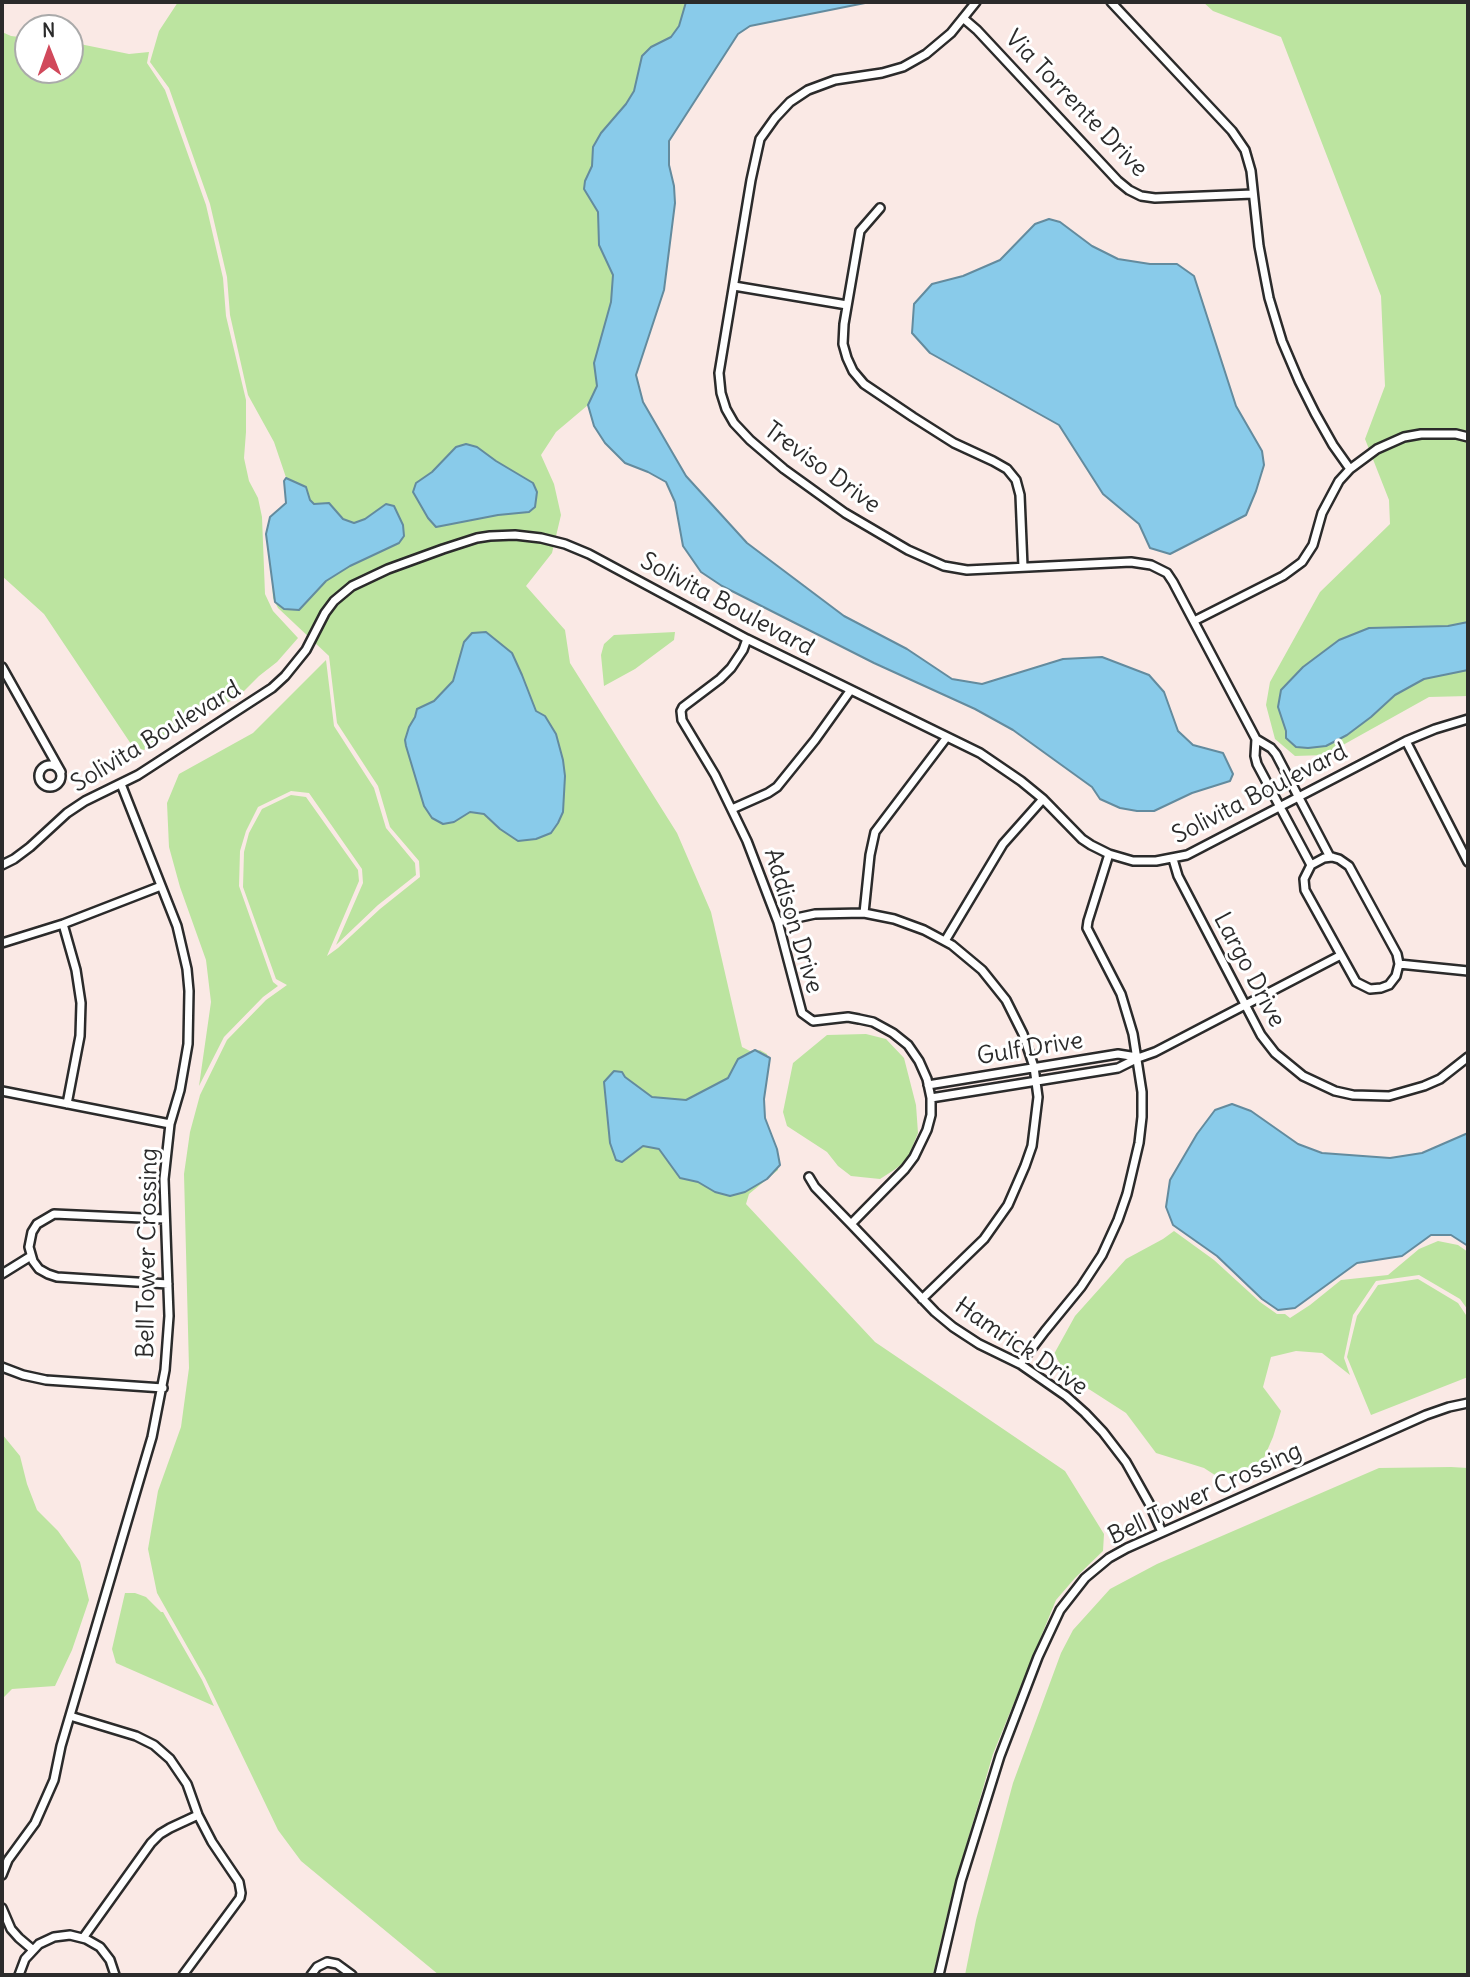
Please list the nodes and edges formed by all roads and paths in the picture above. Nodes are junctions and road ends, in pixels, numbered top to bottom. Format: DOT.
graph roads {
  1 [pos="976,2"];
  2 [pos="1111,2"];
  3 [pos="963,19"];
  4 [pos="1254,194"];
  5 [pos="880,208"];
  6 [pos="734,286"];
  7 [pos="848,305"];
  8 [pos="1468,437"];
  9 [pos="1350,469"];
  10 [pos="1023,567"];
  11 [pos="1194,621"];
  12 [pos="747,639"];
  13 [pos="2,667"];
  14 [pos="850,691"];
  15 [pos="1468,719"];
  16 [pos="947,737"];
  17 [pos="1256,739"];
  18 [pos="1406,741"];
  19 [pos="61,772"];
  20 [pos="121,784"];
  21 [pos="1298,797"];
  22 [pos="1043,799"];
  23 [pos="1280,807"];
  24 [pos="732,809"];
  25 [pos="1109,854"];
  26 [pos="1329,857"];
  27 [pos="1173,859"];
  28 [pos="1468,862"];
  29 [pos="2,864"];
  30 [pos="1311,865"];
  31 [pos="161,886"];
  32 [pos="864,913"];
  33 [pos="778,922"];
  34 [pos="64,924"];
  35 [pos="944,940"];
  36 [pos="2,943"];
  37 [pos="1341,956"];
  38 [pos="1399,964"];
  39 [pos="1468,971"];
  40 [pos="1246,1006"];
  41 [pos="1468,1056"];
  42 [pos="1138,1058"];
  43 [pos="1034,1067"];
  44 [pos="1037,1080"];
  45 [pos="928,1085"];
  46 [pos="2,1091"];
  47 [pos="931,1098"];
  48 [pos="67,1104"];
  49 [pos="170,1124"];
  50 [pos="809,1177"];
  51 [pos="165,1219"];
  52 [pos="850,1224"];
  53 [pos="31,1256"];
  54 [pos="2,1274"];
  55 [pos="168,1284"];
  56 [pos="922,1298"];
  57 [pos="1020,1364"];
  58 [pos="2,1367"];
  59 [pos="163,1388"];
  60 [pos="1468,1404"];
  61 [pos="1162,1532"];
  62 [pos="70,1716"];
  63 [pos="198,1815"];
  64 [pos="2,1875"];
  65 [pos="2,1908"];
  66 [pos="83,1938"];
  67 [pos="32,1949"];
  68 [pos="19,1975"];
  69 [pos="116,1975"];
  70 [pos="183,1975"];
  71 [pos="311,1975"];
  72 [pos="352,1975"];
  73 [pos="939,1975"];
  1 -- 3 [label="street, Treviso Drive"];
  2 -- 4 [label="street"];
  3 -- 4 [label="street, Via Torrente Drive"];
  3 -- 6 [label="street, Treviso Drive"];
  4 -- 9 [label="street"];
  5 -- 7 [label="street"];
  6 -- 7 [label="street"];
  6 -- 10 [label="street, Treviso Drive"];
  7 -- 10 [label="street"];
  8 -- 9 [label="street"];
  9 -- 11 [label="street"];
  10 -- 11 [label="street, Treviso Drive"];
  11 -- 17 [label="street, Treviso Drive"];
  12 -- 14 [label="street, Solivita Boulevard"];
  12 -- 20 [label="street, Solivita Boulevard"];
  12 -- 24 [label="street, Addison Drive"];
  13 -- 19 [label="street"];
  14 -- 16 [label="street, Solivita Boulevard"];
  14 -- 24 [label="street"];
  15 -- 18 [label="street, Solivita Boulevard"];
  16 -- 22 [label="street, Solivita Boulevard"];
  16 -- 32 [label="street"];
  17 -- 21 [label="street, Treviso Drive"];
  17 -- 23 [label="street, Treviso Drive"];
  18 -- 21 [label="street, Solivita Boulevard"];
  18 -- 28 [label="street"];
  20 -- 29 [label="street, Solivita Boulevard"];
  20 -- 31 [label="street, Bell Tower Crossing"];
  21 -- 23 [label="street, Solivita Boulevard"];
  21 -- 26 [label="street, Treviso Drive"];
  22 -- 25 [label="street, Solivita Boulevard"];
  22 -- 35 [label="street"];
  23 -- 27 [label="street, Solivita Boulevard"];
  23 -- 30 [label="street, Treviso Drive"];
  24 -- 33 [label="street, Addison Drive"];
  25 -- 27 [label="street, Solivita Boulevard"];
  25 -- 42 [label="street"];
  26 -- 30 [label="street"];
  26 -- 38 [label="street"];
  27 -- 40 [label="street, Largo Drive"];
  30 -- 37 [label="street"];
  31 -- 34 [label="street"];
  31 -- 49 [label="street, Bell Tower Crossing"];
  32 -- 33 [label="street"];
  32 -- 35 [label="street"];
  33 -- 45 [label="street, Addison Drive"];
  34 -- 36 [label="street"];
  34 -- 48 [label="street"];
  35 -- 43 [label="street"];
  37 -- 38 [label="street"];
  37 -- 40 [label="street, Gulf Drive"];
  38 -- 39 [label="street"];
  40 -- 41 [label="street, Largo Drive"];
  40 -- 42 [label="street, Gulf Drive"];
  42 -- 43 [label="street, Gulf Drive"];
  42 -- 44 [label="street, Gulf Drive"];
  42 -- 57 [label="street"];
  43 -- 44 [label="street"];
  43 -- 45 [label="street, Gulf Drive"];
  44 -- 47 [label="street, Gulf Drive"];
  44 -- 56 [label="street"];
  45 -- 47 [label="street, Addison Drive"];
  46 -- 48 [label="street"];
  47 -- 52 [label="street, Addison Drive"];
  48 -- 49 [label="street"];
  49 -- 51 [label="street, Bell Tower Crossing"];
  50 -- 52 [label="street, Hamrick Drive"];
  51 -- 53 [label="street"];
  51 -- 55 [label="street, Bell Tower Crossing"];
  52 -- 56 [label="street, Hamrick Drive"];
  53 -- 54 [label="street"];
  53 -- 55 [label="street"];
  55 -- 59 [label="street, Bell Tower Crossing"];
  56 -- 57 [label="street, Hamrick Drive"];
  57 -- 61 [label="street, Hamrick Drive"];
  58 -- 59 [label="street"];
  59 -- 62 [label="street, Bell Tower Crossing"];
  60 -- 61 [label="street, Bell Tower Crossing"];
  61 -- 73 [label="street, Bell Tower Crossing"];
  62 -- 63 [label="street"];
  62 -- 64 [label="street, Bell Tower Crossing"];
  63 -- 66 [label="street"];
  63 -- 70 [label="street"];
  65 -- 67 [label="street"];
  66 -- 67 [label="street"];
  66 -- 69 [label="street"];
  67 -- 68 [label="street"];
  71 -- 72 [label="street"];
}
